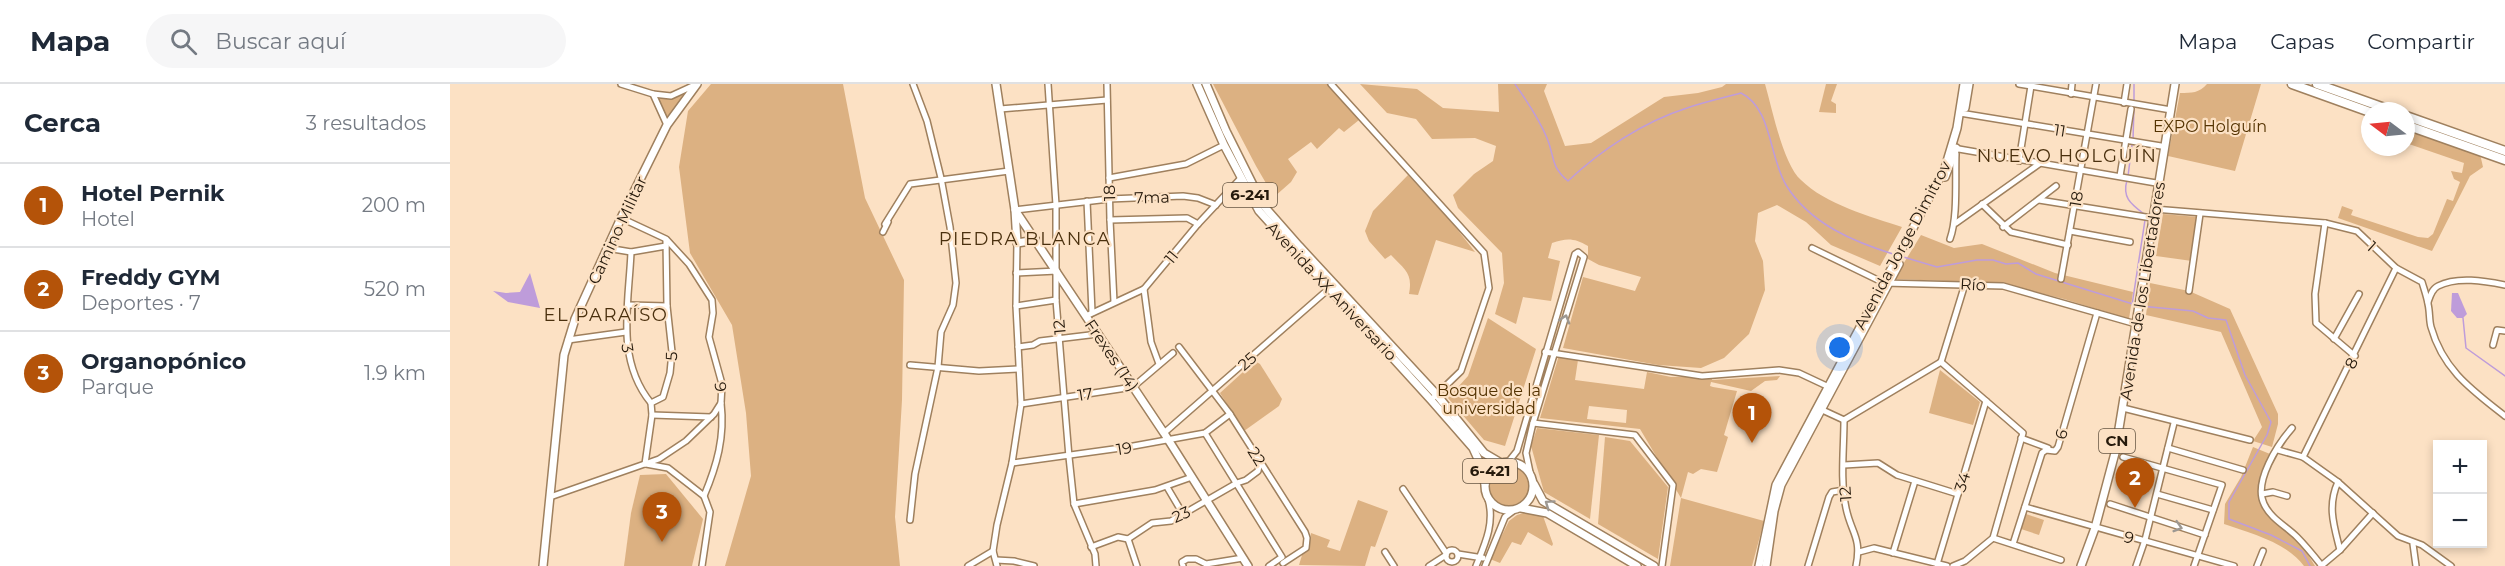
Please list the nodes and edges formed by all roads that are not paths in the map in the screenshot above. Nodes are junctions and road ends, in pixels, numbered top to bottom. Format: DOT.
graph roads {
  1 [pos="621,84"];
  2 [pos="697,84"];
  3 [pos="914,84"];
  4 [pos="996,84"];
  5 [pos="1048,84"];
  6 [pos="1107,84"];
  7 [pos="1200,84"];
  8 [pos="1331,84"];
  9 [pos="1964,84"];
  10 [pos="1970,84"];
  11 [pos="2019,84"];
  12 [pos="2072,84"];
  13 [pos="2096,84"];
  14 [pos="2127,84"];
  15 [pos="2175,84"];
  16 [pos="2294,84"];
  17 [pos="2317,84"];
  18 [pos="2031,85"];
  19 [pos="653,94"];
  20 [pos="2071,94"];
  21 [pos="2093,98"];
  22 [pos="1107,100"];
  23 [pos="2368,102"];
  24 [pos="2124,103"];
  25 [pos="1049,106"];
  26 [pos="1000,109"];
  27 [pos="2132,109"];
  28 [pos="2361,109"];
  29 [pos="2171,110"];
  30 [pos="1962,113"];
  31 [pos="2415,119"];
  32 [pos="2025,124"];
  33 [pos="667,125"];
  34 [pos="2415,127"];
  35 [pos="2087,134"];
  36 [pos="2126,140"];
  37 [pos="1224,145"];
  38 [pos="2161,146"];
  39 [pos="1954,148"];
  40 [pos="2505,151"];
  41 [pos="2505,160"];
  42 [pos="2019,161"];
  43 [pos="2038,164"];
  44 [pos="2081,170"];
  45 [pos="1009,171"];
  46 [pos="2120,177"];
  47 [pos="941,178"];
  48 [pos="1108,178"];
  49 [pos="1241,178"];
  50 [pos="2156,183"];
  51 [pos="910,184"];
  52 [pos="2056,186"];
  53 [pos="1109,199"];
  54 [pos="2039,200"];
  55 [pos="1087,201"];
  56 [pos="1056,204"];
  57 [pos="1982,204"];
  58 [pos="1216,205"];
  59 [pos="2075,206"];
  60 [pos="2154,209"];
  61 [pos="1015,210"];
  62 [pos="2200,214"];
  63 [pos="621,218"];
  64 [pos="2152,218"];
  65 [pos="1110,220"];
  66 [pos="1956,223"];
  67 [pos="885,224"];
  68 [pos="1198,224"];
  69 [pos="2325,224"];
  70 [pos="2003,227"];
  71 [pos="2070,231"];
  72 [pos="882,232"];
  73 [pos="666,238"];
  74 [pos="1950,239"];
  75 [pos="1036,240"];
  76 [pos="2130,242"];
  77 [pos="1017,243"];
  78 [pos="2068,245"];
  79 [pos="666,246"];
  80 [pos="608,248"];
  81 [pos="1812,248"];
  82 [pos="631,252"];
  83 [pos="2396,268"];
  84 [pos="1057,271"];
  85 [pos="1016,273"];
  86 [pos="2061,279"];
  87 [pos="1886,283"];
  88 [pos="1965,284"];
  89 [pos="2505,285"];
  90 [pos="1332,286"];
  91 [pos="1144,289"];
  92 [pos="2189,291"];
  93 [pos="2359,294"];
  94 [pos="1056,300"];
  95 [pos="1114,302"];
  96 [pos="2428,302"];
  97 [pos="629,305"];
  98 [pos="666,306"];
  99 [pos="1016,306"];
  100 [pos="2097,313"];
  101 [pos="1089,314"];
  102 [pos="2136,324"];
  103 [pos="2505,331"];
  104 [pos="626,332"];
  105 [pos="1098,334"];
  106 [pos="1060,339"];
  107 [pos="2334,339"];
  108 [pos="568,340"];
  109 [pos="2493,345"];
  110 [pos="1179,346"];
  111 [pos="1018,347"];
  112 [pos="1545,352"];
  113 [pos="1173,353"];
  114 [pos="1555,354"];
  115 [pos="2355,356"];
  116 [pos="1941,362"];
  117 [pos="1159,364"];
  118 [pos="910,365"];
  119 [pos="938,368"];
  120 [pos="1019,369"];
  121 [pos="1133,387"];
  122 [pos="1830,388"];
  123 [pos="1214,391"];
  124 [pos="1065,397"];
  125 [pos="1434,397"];
  126 [pos="1986,400"];
  127 [pos="651,403"];
  128 [pos="721,403"];
  129 [pos="1021,404"];
  130 [pos="1819,408"];
  131 [pos="2123,408"];
  132 [pos="1230,414"];
  133 [pos="652,415"];
  134 [pos="2505,416"];
  135 [pos="711,417"];
  136 [pos="1844,420"];
  137 [pos="1525,421"];
  138 [pos="1533,423"];
  139 [pos="2174,423"];
  140 [pos="2292,429"];
  141 [pos="1205,433"];
  142 [pos="2022,436"];
  143 [pos="1167,437"];
  144 [pos="2250,440"];
  145 [pos="2168,448"];
  146 [pos="2278,450"];
  147 [pos="2055,451"];
  148 [pos="1068,457"];
  149 [pos="2123,457"];
  150 [pos="2303,457"];
  151 [pos="1260,461"];
  152 [pos="1505,462"];
  153 [pos="1012,463"];
  154 [pos="645,464"];
  155 [pos="1844,465"];
  156 [pos="2163,467"];
  157 [pos="2243,470"];
  158 [pos="1192,477"];
  159 [pos="1533,480"];
  160 [pos="1915,481"];
  161 [pos="2338,482"];
  162 [pos="1237,483"];
  163 [pos="1485,484"];
  164 [pos="1167,487"];
  165 [pos="1403,489"];
  166 [pos="1844,490"];
  167 [pos="1958,494"];
  168 [pos="2157,494"];
  169 [pos="2262,494"];
  170 [pos="704,496"];
  171 [pos="2287,496"];
  172 [pos="550,497"];
  173 [pos="1488,499"];
  174 [pos="1207,502"];
  175 [pos="1074,504"];
  176 [pos="2110,504"];
  177 [pos="2025,507"];
  178 [pos="1521,508"];
  179 [pos="1513,510"];
  180 [pos="2213,510"];
  181 [pos="2373,513"];
  182 [pos="1183,514"];
  183 [pos="2151,518"];
  184 [pos="910,520"];
  185 [pos="2095,528"];
  186 [pos="2205,535"];
  187 [pos="1128,538"];
  188 [pos="1993,538"];
  189 [pos="2145,542"];
  190 [pos="2013,544"];
  191 [pos="2413,544"];
  192 [pos="1090,548"];
  193 [pos="2340,550"];
  194 [pos="993,551"];
  195 [pos="2263,551"];
  196 [pos="1385,552"];
  197 [pos="1859,552"];
  198 [pos="1893,553"];
  199 [pos="1446,554"];
  200 [pos="1458,554"];
  201 [pos="2198,555"];
  202 [pos="1480,556"];
  203 [pos="1243,558"];
  204 [pos="1283,560"];
  205 [pos="2061,560"];
  206 [pos="1965,561"];
  207 [pos="997,563"];
  208 [pos="1486,563"];
  209 [pos="1183,564"];
  210 [pos="1937,564"];
  211 [pos="2082,565"];
  212 [pos="543,566"];
  213 [pos="702,566"];
  214 [pos="968,566"];
  215 [pos="1034,566"];
  216 [pos="1096,566"];
  217 [pos="1137,566"];
  218 [pos="1248,566"];
  219 [pos="1269,566"];
  220 [pos="1394,566"];
  221 [pos="1429,566"];
  222 [pos="1476,566"];
  223 [pos="1637,566"];
  224 [pos="1654,566"];
  225 [pos="1662,566"];
  226 [pos="1760,566"];
  227 [pos="1766,566"];
  228 [pos="1808,566"];
  229 [pos="1856,566"];
  230 [pos="1947,566"];
  231 [pos="1953,566"];
  232 [pos="1972,566"];
  233 [pos="2136,566"];
  234 [pos="2194,566"];
  235 [pos="2231,566"];
  236 [pos="2257,566"];
  237 [pos="2321,566"];
  238 [pos="2416,566"];
  239 [pos="2451,566"];
  1 -- 19 [label="street"];
  2 -- 19 [label="street"];
  2 -- 33 [label="main road, Camino Militar"];
  3 -- 47 [label="street"];
  4 -- 26 [label="main road"];
  5 -- 25 [label="street, 12"];
  6 -- 22 [label="street, 18"];
  7 -- 37 [label="main road, Avenida XX Aniversario / 6-241"];
  7 -- 90 [label="main road, Avenida XX Aniversario / 6-241"];
  8 -- 125 [label="street"];
  9 -- 30 [label="main road, Avenida Jorge Dimitrov"];
  10 -- 30 [label="main road, Avenida Jorge Dimitrov"];
  11 -- 18 [label="street"];
  12 -- 20 [label="street"];
  13 -- 21 [label="street, 18"];
  14 -- 24 [label="street"];
  15 -- 29 [label="main road, Avenida de los Libertadores / CN"];
  16 -- 28 [label="highway"];
  17 -- 23 [label="highway"];
  18 -- 20 [label="street"];
  18 -- 32 [label="street"];
  19 -- 33 [label="street"];
  20 -- 21 [label="street"];
  21 -- 24 [label="street"];
  21 -- 35 [label="street, 18"];
  22 -- 25 [label="street"];
  22 -- 48 [label="street, 18"];
  24 -- 29 [label="street"];
  25 -- 26 [label="street"];
  25 -- 56 [label="street, 12"];
  26 -- 45 [label="main road"];
  27 -- 36 [label="street"];
  29 -- 60 [label="main road, Avenida de los Libertadores / CN"];
  30 -- 32 [label="street, 11"];
  30 -- 39 [label="main road, Avenida Jorge Dimitrov"];
  31 -- 40 [label="highway"];
  32 -- 35 [label="street, 11"];
  32 -- 42 [label="street"];
  33 -- 63 [label="main road, Camino Militar"];
  34 -- 41 [label="highway"];
  35 -- 36 [label="street, 11"];
  35 -- 44 [label="street, 18"];
  36 -- 38 [label="street, 11"];
  36 -- 46 [label="street"];
  37 -- 48 [label="street"];
  37 -- 49 [label="main road, Avenida XX Aniversario / 6-241"];
  39 -- 42 [label="street"];
  39 -- 66 [label="street"];
  39 -- 87 [label="main road, Avenida Jorge Dimitrov"];
  42 -- 43 [label="street"];
  43 -- 44 [label="street"];
  43 -- 57 [label="street"];
  44 -- 46 [label="street"];
  44 -- 59 [label="street, 18"];
  45 -- 47 [label="street"];
  45 -- 61 [label="main road"];
  46 -- 50 [label="street"];
  47 -- 51 [label="street"];
  47 -- 119 [label="street"];
  48 -- 53 [label="street, 18"];
  49 -- 58 [label="street, 11"];
  49 -- 90 [label="main road, Avenida XX Aniversario / 6-241"];
  51 -- 67 [label="street"];
  51 -- 72 [label="street"];
  52 -- 54 [label="street"];
  53 -- 55 [label="street, 7ma"];
  53 -- 58 [label="street, 7ma"];
  53 -- 65 [label="street, 18"];
  54 -- 59 [label="street"];
  54 -- 70 [label="street"];
  55 -- 56 [label="street, 7ma"];
  55 -- 101 [label="street"];
  56 -- 61 [label="street, 7ma"];
  56 -- 84 [label="street, 12"];
  57 -- 66 [label="street"];
  57 -- 70 [label="street"];
  58 -- 68 [label="street, 11"];
  59 -- 64 [label="street"];
  59 -- 71 [label="street, 18"];
  60 -- 62 [label="street, 1"];
  60 -- 64 [label="main road, Avenida de los Libertadores / CN"];
  61 -- 75 [label="main road, Frexes (14)"];
  61 -- 77 [label="main road"];
  62 -- 69 [label="street, 1"];
  62 -- 92 [label="street"];
  63 -- 73 [label="street, 6"];
  63 -- 80 [label="main road, Camino Militar"];
  64 -- 102 [label="main road, Avenida de los Libertadores / CN"];
  65 -- 68 [label="street"];
  65 -- 95 [label="street, 18"];
  66 -- 74 [label="street"];
  68 -- 91 [label="street, 11"];
  69 -- 83 [label="street, 1"];
  69 -- 107 [label="street"];
  70 -- 78 [label="street"];
  71 -- 76 [label="street"];
  71 -- 78 [label="street, 18"];
  73 -- 79 [label="street, 5"];
  73 -- 128 [label="street, 6"];
  75 -- 77 [label="main road"];
  75 -- 84 [label="main road, Frexes (14)"];
  77 -- 85 [label="street"];
  78 -- 86 [label="street, 18"];
  79 -- 82 [label="street"];
  79 -- 98 [label="street, 5"];
  80 -- 82 [label="street"];
  80 -- 108 [label="main road, Camino Militar"];
  81 -- 87 [label="street, Río"];
  82 -- 97 [label="street, 3"];
  83 -- 96 [label="street, 1"];
  83 -- 115 [label="street, 8"];
  84 -- 85 [label="street"];
  84 -- 94 [label="street, 12"];
  84 -- 101 [label="main road, Frexes (14)"];
  85 -- 99 [label="street"];
  87 -- 88 [label="street, Río"];
  87 -- 122 [label="main road, Avenida Jorge Dimitrov"];
  88 -- 100 [label="street, Río"];
  88 -- 116 [label="street"];
  89 -- 96 [label="street"];
  90 -- 123 [label="street, 25"];
  90 -- 125 [label="main road, Avenida XX Aniversario / 6-241"];
  91 -- 95 [label="street, 11"];
  91 -- 117 [label="street"];
  93 -- 107 [label="street"];
  94 -- 99 [label="street"];
  94 -- 106 [label="street, 12"];
  95 -- 101 [label="street, 11"];
  96 -- 134 [label="street, 1"];
  97 -- 98 [label="street"];
  97 -- 104 [label="street, 3"];
  98 -- 127 [label="street, 5"];
  99 -- 111 [label="street"];
  100 -- 102 [label="street, Río"];
  100 -- 147 [label="street, 6"];
  101 -- 105 [label="main road, Frexes (14)"];
  102 -- 131 [label="main road, Avenida de los Libertadores / CN"];
  103 -- 109 [label="street"];
  104 -- 108 [label="street"];
  104 -- 127 [label="street, 3"];
  105 -- 106 [label="street"];
  105 -- 121 [label="main road, Frexes (14)"];
  106 -- 111 [label="street"];
  106 -- 124 [label="street, 12"];
  107 -- 115 [label="street"];
  108 -- 172 [label="main road, Camino Militar"];
  110 -- 123 [label="street, 22"];
  111 -- 120 [label="street"];
  112 -- 114 [label="street"];
  114 -- 112 [label="street, one-way"];
  112 -- 137 [label="street"];
  113 -- 117 [label="street"];
  114 -- 122 [label="street"];
  114 -- 138 [label="street"];
  115 -- 150 [label="street, 8"];
  116 -- 126 [label="street"];
  116 -- 136 [label="street"];
  117 -- 121 [label="street"];
  118 -- 119 [label="street"];
  119 -- 120 [label="street"];
  119 -- 184 [label="street"];
  120 -- 129 [label="street"];
  121 -- 124 [label="street, 17"];
  121 -- 143 [label="main road, Frexes (14)"];
  122 -- 130 [label="main road, Avenida Jorge Dimitrov"];
  123 -- 132 [label="street, 22"];
  123 -- 143 [label="street, 25"];
  124 -- 129 [label="street, 17"];
  124 -- 148 [label="street, 12"];
  125 -- 152 [label="main road, Avenida XX Aniversario / 6-241"];
  125 -- 163 [label="main road, Avenida XX Aniversario / 6-241"];
  126 -- 142 [label="street"];
  126 -- 167 [label="street, 34"];
  127 -- 133 [label="street"];
  128 -- 135 [label="street, 6"];
  128 -- 170 [label="street"];
  129 -- 153 [label="street"];
  130 -- 136 [label="street"];
  130 -- 226 [label="main road, Avenida Jorge Dimitrov"];
  130 -- 227 [label="main road, Avenida Jorge Dimitrov"];
  131 -- 139 [label="street"];
  131 -- 185 [label="main road, Avenida de los Libertadores / CN"];
  132 -- 141 [label="street, 19"];
  132 -- 151 [label="street, 22"];
  133 -- 135 [label="street"];
  133 -- 154 [label="street"];
  135 -- 154 [label="street, 6"];
  136 -- 155 [label="street, 12"];
  137 -- 138 [label="street"];
  137 -- 152 [label="street"];
  138 -- 159 [label="street"];
  138 -- 225 [label="street"];
  139 -- 144 [label="street"];
  139 -- 145 [label="street"];
  140 -- 146 [label="street"];
  141 -- 143 [label="street, 19"];
  141 -- 162 [label="street"];
  142 -- 147 [label="street"];
  142 -- 188 [label="street"];
  143 -- 148 [label="street, 19"];
  143 -- 158 [label="main road, Frexes (14)"];
  145 -- 156 [label="street"];
  145 -- 157 [label="street"];
  146 -- 150 [label="street"];
  146 -- 169 [label="street"];
  147 -- 177 [label="street, 6"];
  148 -- 153 [label="street, 19"];
  148 -- 175 [label="street, 12"];
  149 -- 156 [label="street"];
  150 -- 161 [label="street"];
  151 -- 162 [label="street, 23"];
  151 -- 204 [label="street, 22"];
  152 -- 159 [label="main road, Avenida XX Aniversario / 6-421"];
  152 -- 163 [label="main road, 6-421"];
  153 -- 194 [label="street"];
  154 -- 170 [label="street"];
  154 -- 172 [label="street, 6"];
  155 -- 160 [label="street"];
  155 -- 166 [label="street, 12"];
  156 -- 168 [label="street"];
  156 -- 180 [label="street"];
  158 -- 164 [label="street"];
  158 -- 174 [label="main road, Frexes (14)"];
  159 -- 178 [label="main road, 6-421"];
  224 -- 159 [label="main road, Avenida XX Aniversario / 6-421, one-way"];
  160 -- 167 [label="street"];
  160 -- 198 [label="street"];
  161 -- 181 [label="street"];
  161 -- 193 [label="street"];
  162 -- 174 [label="street, 23"];
  162 -- 204 [label="street"];
  163 -- 173 [label="main road, Avenida XX Aniversario / 6-421"];
  164 -- 175 [label="street"];
  164 -- 182 [label="street"];
  165 -- 199 [label="street"];
  166 -- 197 [label="street, 12"];
  166 -- 228 [label="street"];
  167 -- 210 [label="street, 34"];
  168 -- 180 [label="street"];
  168 -- 183 [label="street"];
  169 -- 171 [label="street"];
  169 -- 237 [label="street"];
  170 -- 213 [label="street"];
  172 -- 212 [label="main road, Camino Militar"];
  173 -- 179 [label="main road, 6-421"];
  173 -- 202 [label="street, Avenida XX Aniversario"];
  174 -- 182 [label="street, 23"];
  174 -- 203 [label="main road, Frexes (14)"];
  175 -- 192 [label="street, 12"];
  176 -- 183 [label="street"];
  177 -- 185 [label="street, 9"];
  177 -- 190 [label="street, 6"];
  178 -- 179 [label="main road"];
  178 -- 223 [label="main road"];
  179 -- 208 [label="street"];
  180 -- 186 [label="street"];
  181 -- 191 [label="street"];
  181 -- 193 [label="street"];
  182 -- 187 [label="street, 23"];
  183 -- 186 [label="street, one-way"];
  183 -- 189 [label="street"];
  185 -- 189 [label="street, 9"];
  185 -- 211 [label="main road, Avenida de los Libertadores / CN"];
  186 -- 201 [label="street"];
  187 -- 192 [label="street, 23"];
  187 -- 217 [label="street"];
  188 -- 190 [label="street"];
  188 -- 206 [label="street"];
  189 -- 201 [label="street, 9"];
  189 -- 233 [label="street"];
  190 -- 205 [label="street"];
  191 -- 238 [label="street"];
  191 -- 239 [label="street"];
  192 -- 216 [label="street, 12"];
  193 -- 237 [label="street"];
  194 -- 207 [label="street"];
  194 -- 214 [label="street"];
  195 -- 236 [label="street"];
  196 -- 220 [label="street"];
  197 -- 198 [label="street"];
  197 -- 229 [label="street, 12"];
  198 -- 210 [label="street"];
  199 -- 200 [label="street"];
  199 -- 200 [label="street"];
  199 -- 221 [label="street"];
  200 -- 202 [label="street"];
  201 -- 234 [label="street"];
  201 -- 235 [label="street, 9"];
  202 -- 208 [label="street"];
  202 -- 222 [label="street, Avenida XX Aniversario"];
  203 -- 209 [label="street"];
  203 -- 218 [label="main road, Frexes (14)"];
  204 -- 219 [label="street"];
  206 -- 231 [label="street"];
  206 -- 232 [label="street"];
  207 -- 215 [label="street"];
  210 -- 230 [label="street"];
}
